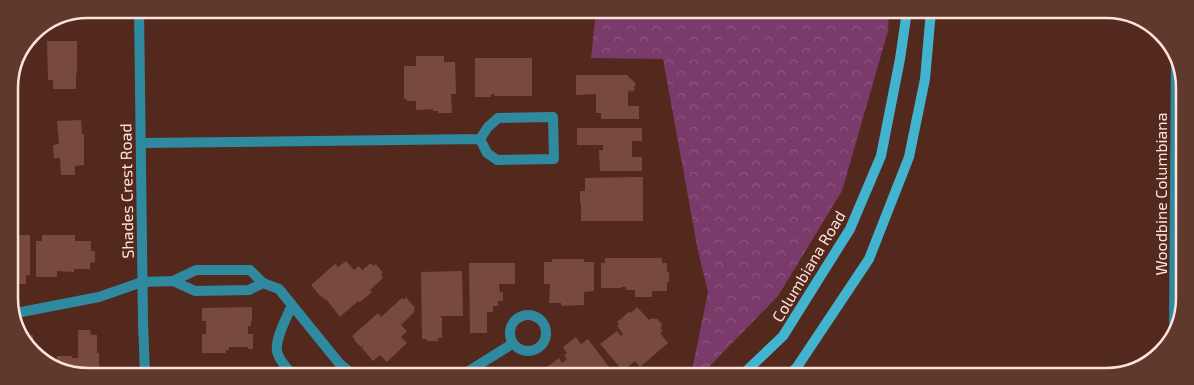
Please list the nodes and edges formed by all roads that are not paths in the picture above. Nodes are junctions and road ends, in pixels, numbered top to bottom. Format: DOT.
graph roads {
  1 [pos="139,18"];
  2 [pos="906,18"];
  3 [pos="930,18"];
  4 [pos="1176,85"];
  5 [pos="480,139"];
  6 [pos="141,143"];
  7 [pos="173,281"];
  8 [pos="142,282"];
  9 [pos="263,283"];
  10 [pos="292,305"];
  11 [pos="19,312"];
  12 [pos="1174,315"];
  13 [pos="512,344"];
  14 [pos="750,367"];
  15 [pos="797,367"];
  16 [pos="145,368"];
  17 [pos="285,368"];
  18 [pos="345,368"];
  19 [pos="474,368"];
  1 -- 6 [label="street, Shades Crest Road"];
  2 -- 14 [label="main road, Columbiana Road"];
  3 -- 15 [label="main road"];
  4 -- 12 [label="street, Woodbine Columbiana"];
  5 -- 5 [label="street"];
  5 -- 6 [label="street"];
  6 -- 8 [label="street, Shades Crest Road"];
  7 -- 8 [label="street"];
  7 -- 9 [label="street"];
  7 -- 9 [label="street"];
  8 -- 11 [label="street"];
  8 -- 16 [label="street, Shades Crest Road"];
  9 -- 10 [label="street"];
  10 -- 17 [label="street"];
  10 -- 18 [label="street"];
  13 -- 19 [label="street"];
}
